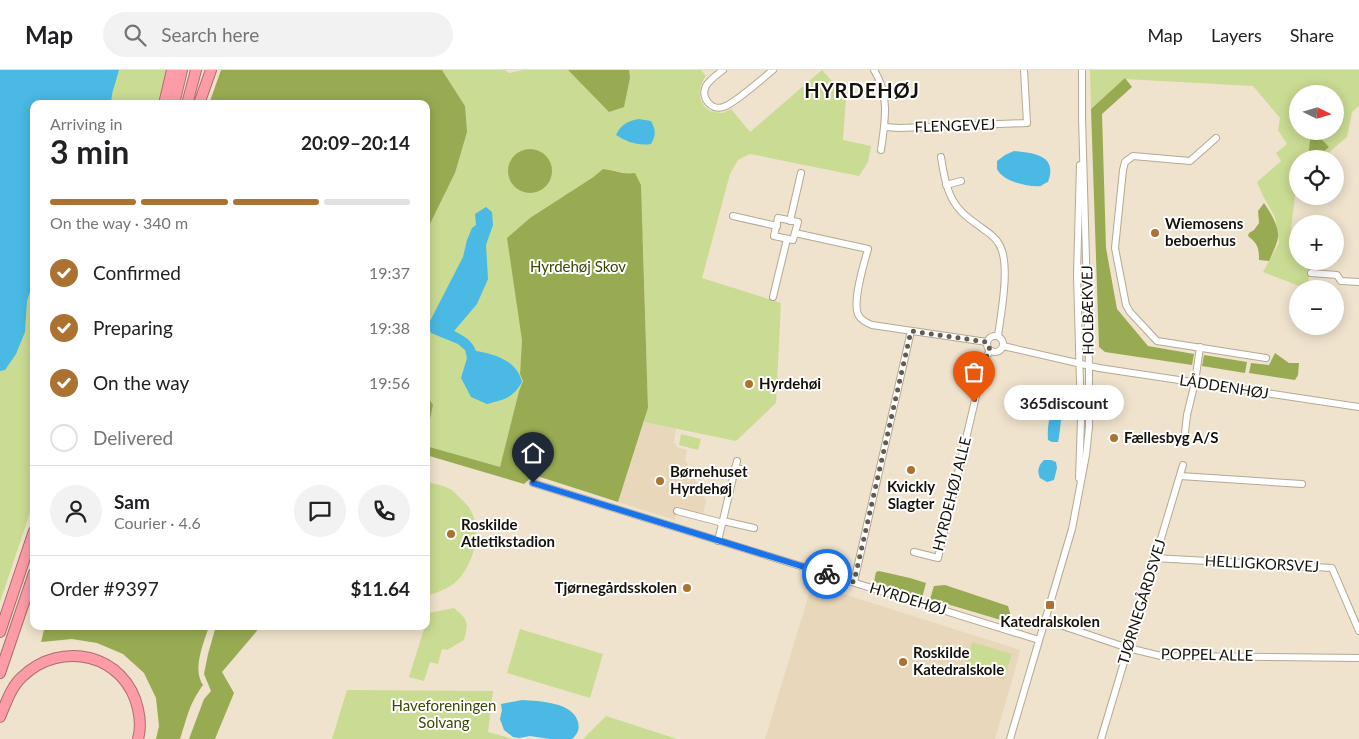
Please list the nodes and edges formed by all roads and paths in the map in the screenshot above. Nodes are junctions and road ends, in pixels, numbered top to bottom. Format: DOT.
graph roads {
  1 [pos="172,70"];
  2 [pos="182,70"];
  3 [pos="196,70"];
  4 [pos="211,70"];
  5 [pos="723,70"];
  6 [pos="773,70"];
  7 [pos="1024,70"];
  8 [pos="1082,70"];
  9 [pos="876,71"];
  10 [pos="165,100"];
  11 [pos="175,100"];
  12 [pos="188,100"];
  13 [pos="200,100"];
  14 [pos="1082,117"];
  15 [pos="884,127"];
  16 [pos="1216,138"];
  17 [pos="881,150"];
  18 [pos="941,158"];
  19 [pos="801,173"];
  20 [pos="961,181"];
  21 [pos="946,185"];
  22 [pos="733,216"];
  23 [pos="790,221"];
  24 [pos="776,226"];
  25 [pos="795,233"];
  26 [pos="787,239"];
  27 [pos="1311,273"];
  28 [pos="1359,282"];
  29 [pos="773,297"];
  30 [pos="911,331"];
  31 [pos="998,336"];
  32 [pos="987,342"];
  33 [pos="1004,346"];
  34 [pos="1200,348"];
  35 [pos="990,350"];
  36 [pos="1266,358"];
  37 [pos="1080,363"];
  38 [pos="1089,366"];
  39 [pos="1196,382"];
  40 [pos="1359,407"];
  41 [pos="1184,441"];
  42 [pos="1183,465"];
  43 [pos="745,470"];
  44 [pos="1180,476"];
  45 [pos="533,483"];
  46 [pos="1302,484"];
  47 [pos="1078,503"];
  48 [pos="677,511"];
  49 [pos="723,522"];
  50 [pos="754,528"];
  51 [pos="718,541"];
  52 [pos="30,543"];
  53 [pos="914,552"];
  54 [pos="1154,558"];
  55 [pos="854,582"];
  56 [pos="30,585"];
  57 [pos="1060,625"];
  58 [pos="1359,631"];
  59 [pos="0,632"];
  60 [pos="1039,640"];
  61 [pos="1128,648"];
  62 [pos="1359,658"];
  63 [pos="0,673"];
  64 [pos="0,717"];
  65 [pos="138,739"];
  66 [pos="1010,739"];
  67 [pos="1101,739"];
  1 -- 10 [label="highway"];
  2 -- 11 [label="highway"];
  3 -- 12 [label="highway"];
  4 -- 13 [label="highway"];
  5 -- 6 [label="street"];
  7 -- 15 [label="street, FLENGEVEJ"];
  8 -- 14 [label="street, HOLBÆKVEJ"];
  9 -- 15 [label="street"];
  14 -- 37 [label="street, HOLBÆKVEJ"];
  14 -- 38 [label="street, HOLBÆKVEJ"];
  15 -- 17 [label="street"];
  16 -- 34 [label="street"];
  18 -- 21 [label="street"];
  19 -- 23 [label="street"];
  20 -- 21 [label="street"];
  21 -- 31 [label="street"];
  22 -- 24 [label="street"];
  23 -- 24 [label="street"];
  23 -- 25 [label="street"];
  24 -- 26 [label="street"];
  25 -- 26 [label="street"];
  25 -- 30 [label="street"];
  26 -- 29 [label="street"];
  27 -- 28 [label="street"];
  30 -- 32 [label="street"];
  30 -- 55 [label="street"];
  31 -- 32 [label="street"];
  31 -- 33 [label="street"];
  32 -- 35 [label="street"];
  33 -- 35 [label="street"];
  33 -- 37 [label="street"];
  34 -- 36 [label="street"];
  34 -- 39 [label="street"];
  35 -- 53 [label="street, HYRDEHØJ ALLE"];
  37 -- 38 [label="street, LÅDDENHØJ"];
  37 -- 47 [label="street, HOLBÆKVEJ"];
  38 -- 39 [label="street, LÅDDENHØJ"];
  38 -- 47 [label="street, HOLBÆKVEJ"];
  39 -- 40 [label="street, LÅDDENHØJ"];
  39 -- 41 [label="street"];
  42 -- 44 [label="street, TJØRNEGÅRDSVEJ"];
  43 -- 49 [label="street"];
  44 -- 46 [label="street"];
  44 -- 54 [label="street, TJØRNEGÅRDSVEJ"];
  45 -- 51 [label="street, HYRDEHØJ"];
  47 -- 60 [label="street, HOLBÆKVEJ"];
  48 -- 49 [label="street"];
  49 -- 50 [label="street"];
  49 -- 51 [label="street"];
  51 -- 55 [label="street, HYRDEHØJ"];
  52 -- 59 [label="highway"];
  54 -- 58 [label="street, HELLIGKORSVEJ"];
  54 -- 61 [label="street, TJØRNEGÅRDSVEJ"];
  55 -- 60 [label="street, HYRDEHØJ"];
  56 -- 63 [label="highway"];
  57 -- 61 [label="street, POPPEL ALLE"];
  60 -- 66 [label="street, HOLBÆKVEJ"];
  61 -- 62 [label="street, POPPEL ALLE"];
  61 -- 67 [label="street, TJØRNEGÅRDSVEJ"];
  64 -- 65 [label="highway"];
}
